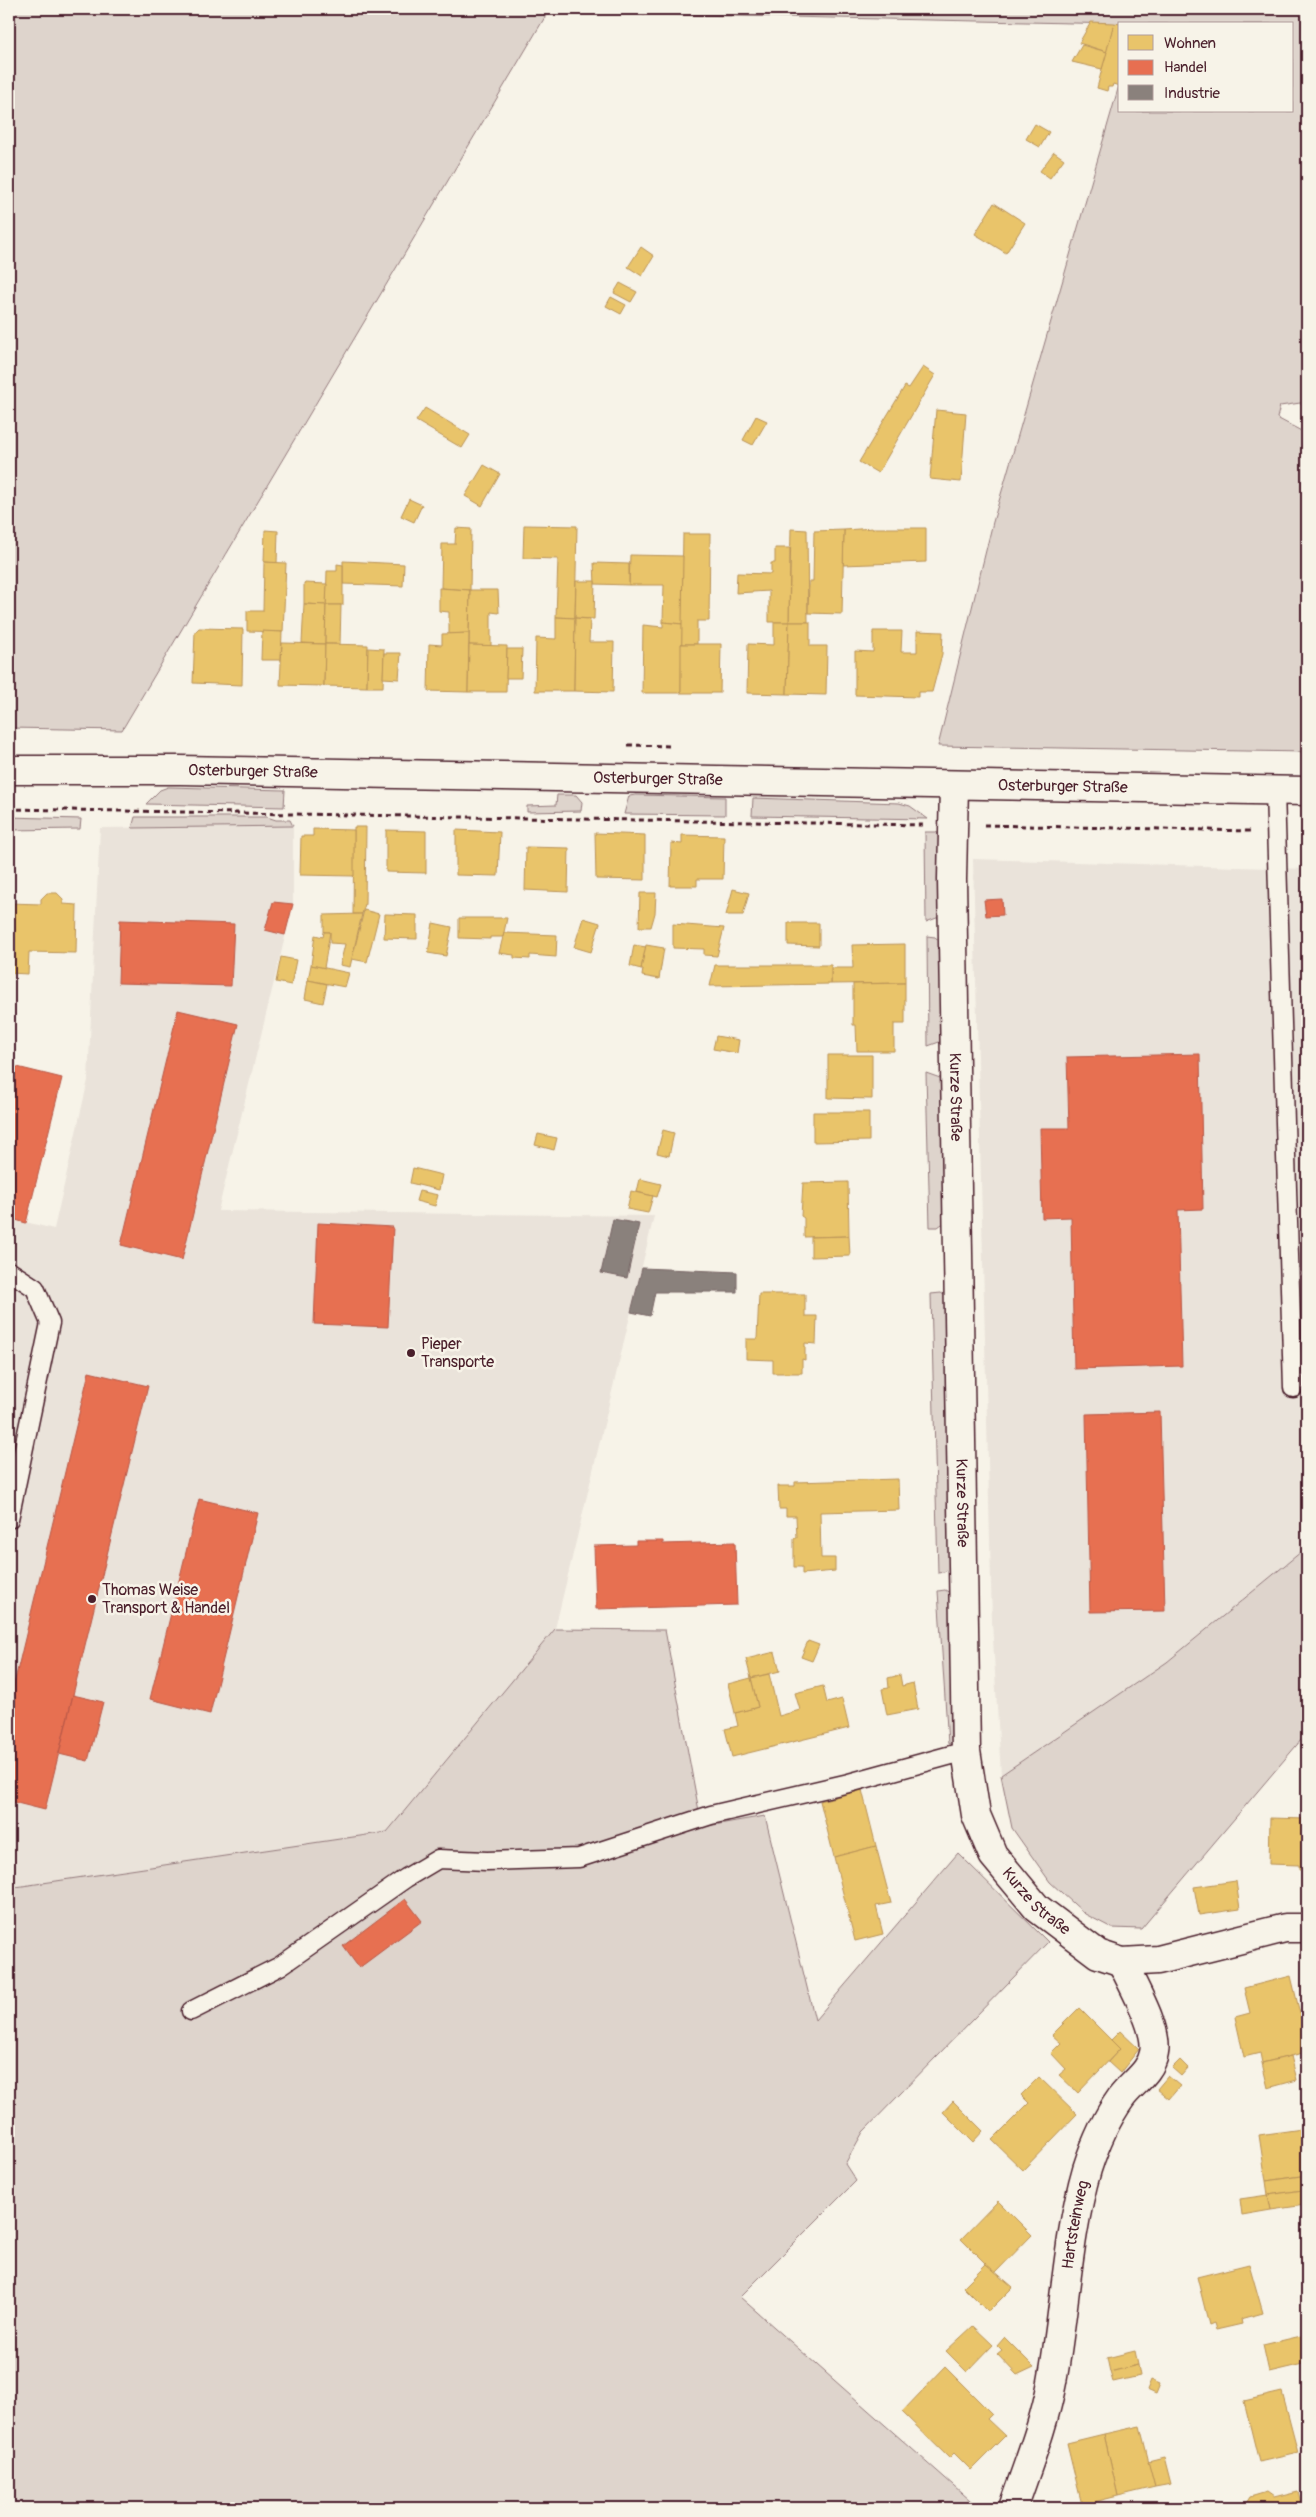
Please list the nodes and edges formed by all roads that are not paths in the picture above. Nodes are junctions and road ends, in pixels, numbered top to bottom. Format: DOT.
graph roads {
  1 [pos="9,770"];
  2 [pos="954,785"];
  3 [pos="1275,791"];
  4 [pos="1307,792"];
  5 [pos="9,1271"];
  6 [pos="1293,1388"];
  7 [pos="9,1519"];
  8 [pos="966,1751"];
  9 [pos="1307,1928"];
  10 [pos="1122,1962"];
  11 [pos="191,2011"];
  12 [pos="1013,2508"];
  1 -- 2 [label="street, Osterburger Straße"];
  2 -- 3 [label="street, Osterburger Straße"];
  2 -- 8 [label="street, Kurze Straße"];
  3 -- 4 [label="street, Osterburger Straße"];
  3 -- 6 [label="lane"];
  5 -- 7 [label="lane"];
  8 -- 10 [label="street, Kurze Straße"];
  8 -- 11 [label="lane"];
  9 -- 10 [label="street, Kurze Straße"];
  10 -- 12 [label="street, Hartsteinweg"];
}
